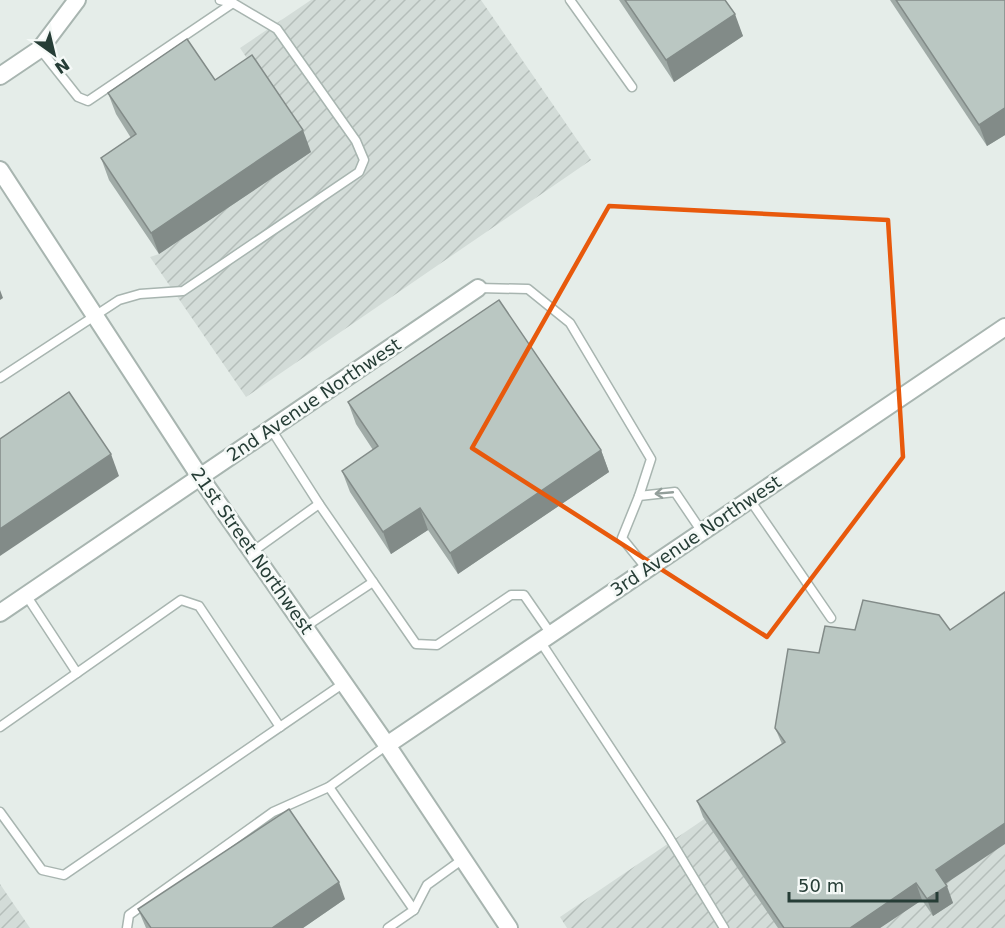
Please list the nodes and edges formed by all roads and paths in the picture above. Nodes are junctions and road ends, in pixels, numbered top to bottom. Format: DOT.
graph roads {
  1 [pos="77,0"];
  2 [pos="220,0"];
  3 [pos="570,0"];
  4 [pos="233,3"];
  5 [pos="40,49"];
  6 [pos="0,76"];
  7 [pos="632,87"];
  8 [pos="0,170"];
  9 [pos="478,288"];
  10 [pos="94,315"];
  11 [pos="1005,327"];
  12 [pos="0,378"];
  13 [pos="271,429"];
  14 [pos="200,477"];
  15 [pos="639,496"];
  16 [pos="750,500"];
  17 [pos="319,504"];
  18 [pos="702,532"];
  19 [pos="252,552"];
  20 [pos="647,569"];
  21 [pos="373,582"];
  22 [pos="27,595"];
  23 [pos="0,613"];
  24 [pos="831,618"];
  25 [pos="305,627"];
  26 [pos="546,638"];
  27 [pos="78,673"];
  28 [pos="344,683"];
  29 [pos="0,727"];
  30 [pos="280,727"];
  31 [pos="387,745"];
  32 [pos="329,787"];
  33 [pos="0,812"];
  34 [pos="463,859"];
  35 [pos="414,910"];
  36 [pos="127,928"];
  37 [pos="388,928"];
  38 [pos="509,928"];
  39 [pos="724,928"];
  1 -- 5 [label="street"];
  2 -- 4 [label="lane"];
  3 -- 7 [label="lane"];
  4 -- 5 [label="lane"];
  4 -- 10 [label="lane"];
  5 -- 6 [label="street"];
  8 -- 10 [label="street, 21st Street Northwest"];
  9 -- 13 [label="street, 2nd Avenue Northwest"];
  9 -- 15 [label="lane"];
  10 -- 12 [label="lane"];
  10 -- 14 [label="street, 21st Street Northwest"];
  11 -- 16 [label="street, 3rd Avenue Northwest"];
  13 -- 14 [label="street, 2nd Avenue Northwest"];
  13 -- 17 [label="lane"];
  14 -- 19 [label="street, 21st Street Northwest"];
  14 -- 22 [label="street, 2nd Avenue Northwest"];
  18 -- 15 [label="lane, one-way"];
  15 -- 20 [label="lane"];
  16 -- 18 [label="street, 3rd Avenue Northwest"];
  16 -- 24 [label="lane"];
  17 -- 19 [label="lane"];
  17 -- 21 [label="lane"];
  18 -- 20 [label="street, 3rd Avenue Northwest"];
  19 -- 25 [label="street, 21st Street Northwest"];
  20 -- 26 [label="street, 3rd Avenue Northwest"];
  21 -- 25 [label="lane"];
  21 -- 26 [label="lane"];
  22 -- 23 [label="street, 2nd Avenue Northwest"];
  22 -- 27 [label="lane"];
  25 -- 28 [label="street, 21st Street Northwest"];
  26 -- 31 [label="street, 3rd Avenue Northwest"];
  26 -- 39 [label="lane"];
  27 -- 29 [label="lane"];
  27 -- 30 [label="lane"];
  28 -- 30 [label="lane"];
  28 -- 31 [label="street, 21st Street Northwest"];
  30 -- 33 [label="lane"];
  31 -- 32 [label="lane"];
  31 -- 34 [label="street, 21st Street Northwest"];
  32 -- 35 [label="lane"];
  32 -- 36 [label="lane"];
  34 -- 35 [label="lane"];
  34 -- 38 [label="street, 21st Street Northwest"];
  35 -- 37 [label="lane"];
}
